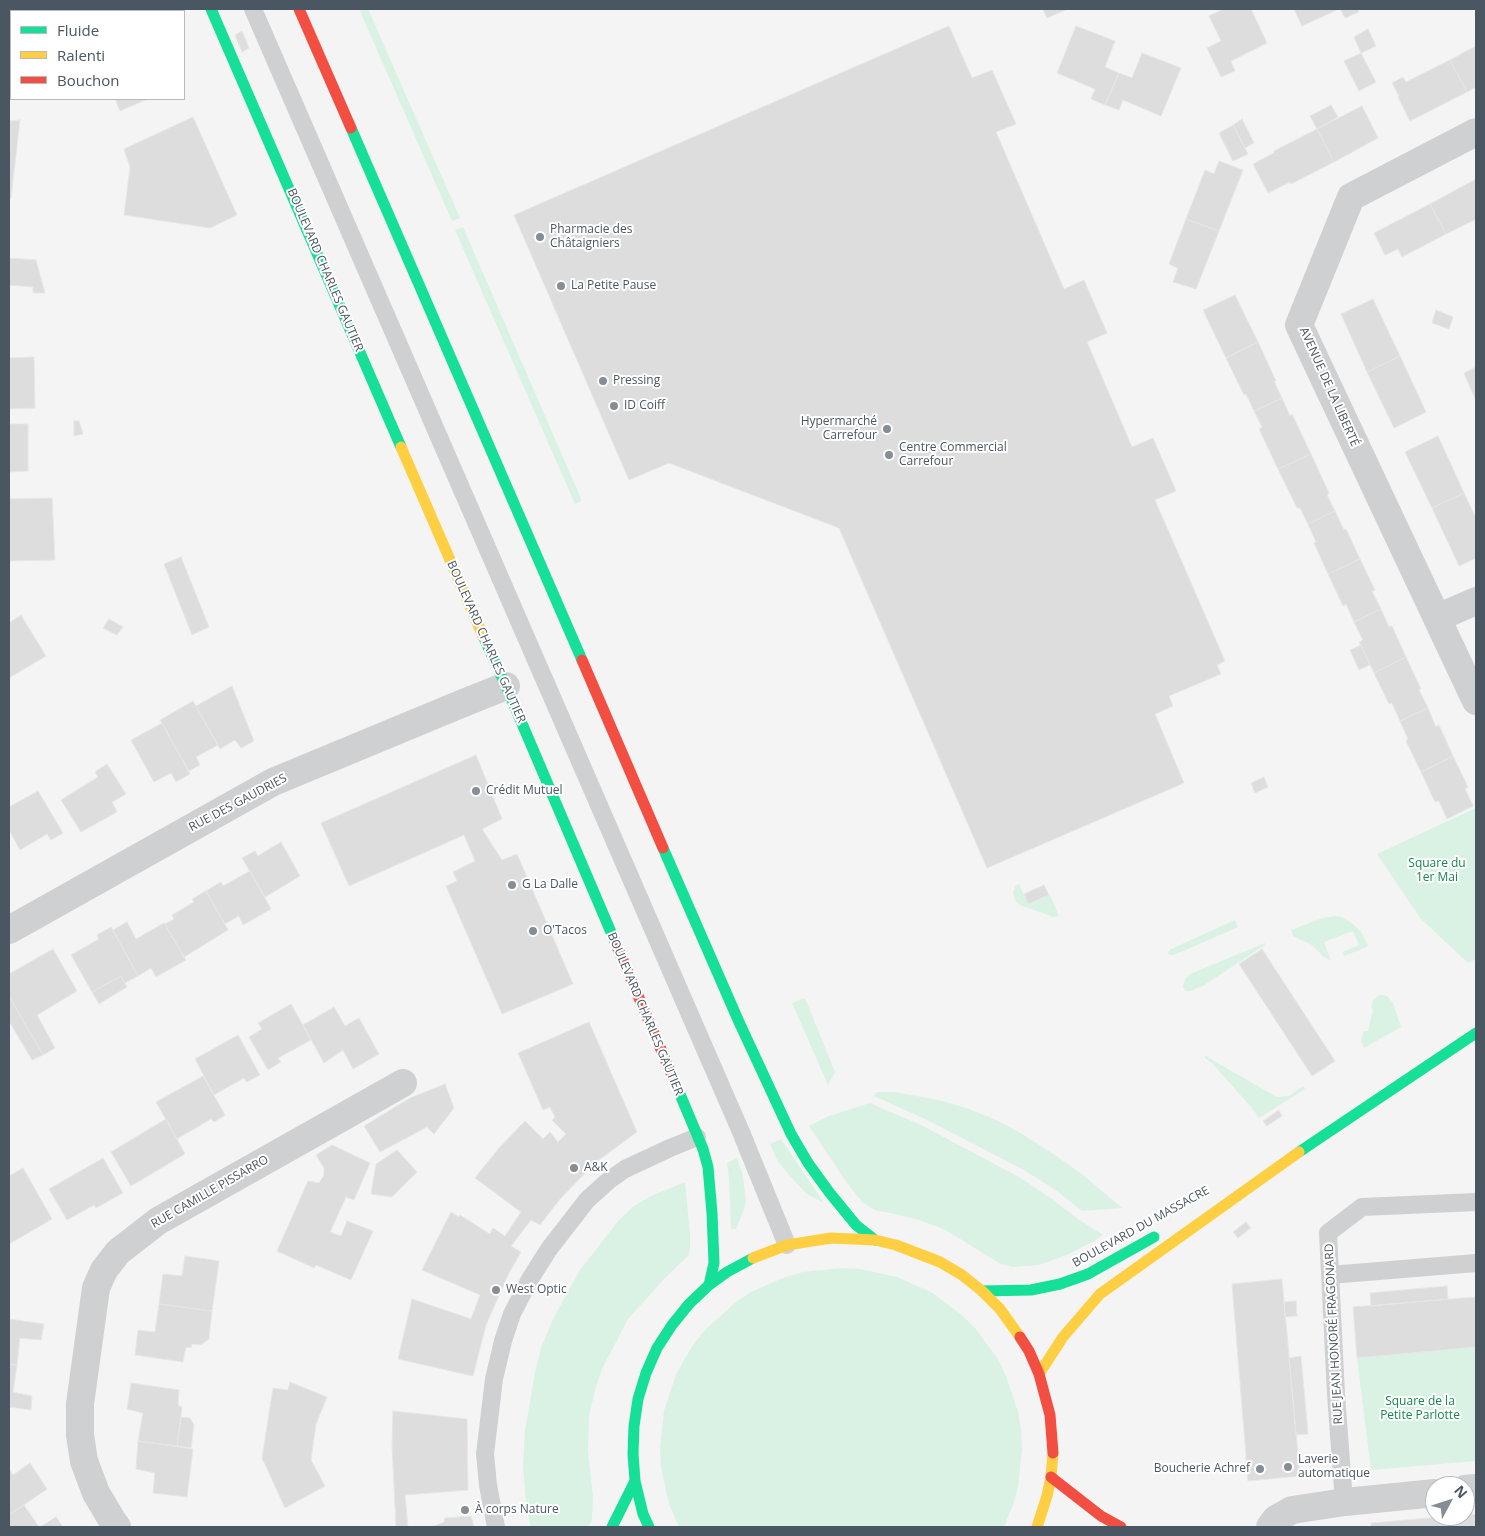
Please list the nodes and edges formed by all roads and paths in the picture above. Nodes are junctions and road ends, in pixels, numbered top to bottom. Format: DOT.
graph roads {
  1 [pos="211,9"];
  2 [pos="253,9"];
  3 [pos="299,9"];
  4 [pos="1476,132"];
  5 [pos="1476,601"];
  6 [pos="1437,618"];
  7 [pos="506,686"];
  8 [pos="1476,701"];
  9 [pos="9,930"];
  10 [pos="1476,1033"];
  11 [pos="403,1083"];
  12 [pos="697,1137"];
  13 [pos="1276,1166"];
  14 [pos="1476,1202"];
  15 [pos="1192,1214"];
  16 [pos="1167,1229"];
  17 [pos="875,1240"];
  18 [pos="787,1245"];
  19 [pos="1476,1263"];
  20 [pos="1330,1275"];
  21 [pos="709,1285"];
  22 [pos="982,1291"];
  23 [pos="1039,1374"];
  24 [pos="1051,1477"];
  25 [pos="635,1481"];
  26 [pos="1425,1493"];
  27 [pos="1345,1502"];
  28 [pos="118,1527"];
  29 [pos="496,1527"];
  30 [pos="612,1527"];
  31 [pos="649,1527"];
  32 [pos="1037,1527"];
  33 [pos="1121,1527"];
  34 [pos="1270,1527"];
  1 -- 7 [label="main road, BOULEVARD CHARLES GAUTIER"];
  2 -- 18 [label="lane"];
  3 -- 17 [label="main road"];
  4 -- 6 [label="street, AVENUE DE LA LIBERTÉ"];
  5 -- 6 [label="street"];
  6 -- 8 [label="street, AVENUE DE LA LIBERTÉ"];
  7 -- 9 [label="street, RUE DES GAUDRIES"];
  7 -- 12 [label="main road, BOULEVARD CHARLES GAUTIER"];
  10 -- 13 [label="main road, BOULEVARD DU MASSACRE"];
  11 -- 28 [label="street, RUE CAMILLE PISSARRO"];
  12 -- 21 [label="main road, BOULEVARD CHARLES GAUTIER"];
  12 -- 29 [label="lane"];
  13 -- 15 [label="main road, BOULEVARD DU MASSACRE"];
  13 -- 23 [label="main road, BOULEVARD DU MASSACRE"];
  14 -- 20 [label="lane, RUE JEAN HONORÉ FRAGONARD"];
  16 -- 22 [label="main road, BOULEVARD DU MASSACRE"];
  17 -- 18 [label="main road"];
  17 -- 22 [label="main road"];
  18 -- 21 [label="main road"];
  19 -- 20 [label="lane"];
  20 -- 27 [label="lane, RUE JEAN HONORÉ FRAGONARD"];
  21 -- 25 [label="main road"];
  22 -- 23 [label="main road"];
  23 -- 24 [label="main road"];
  24 -- 32 [label="main road"];
  24 -- 33 [label="main road"];
  25 -- 30 [label="main road"];
  25 -- 31 [label="main road"];
  26 -- 27 [label="street"];
  27 -- 34 [label="street"];
}
